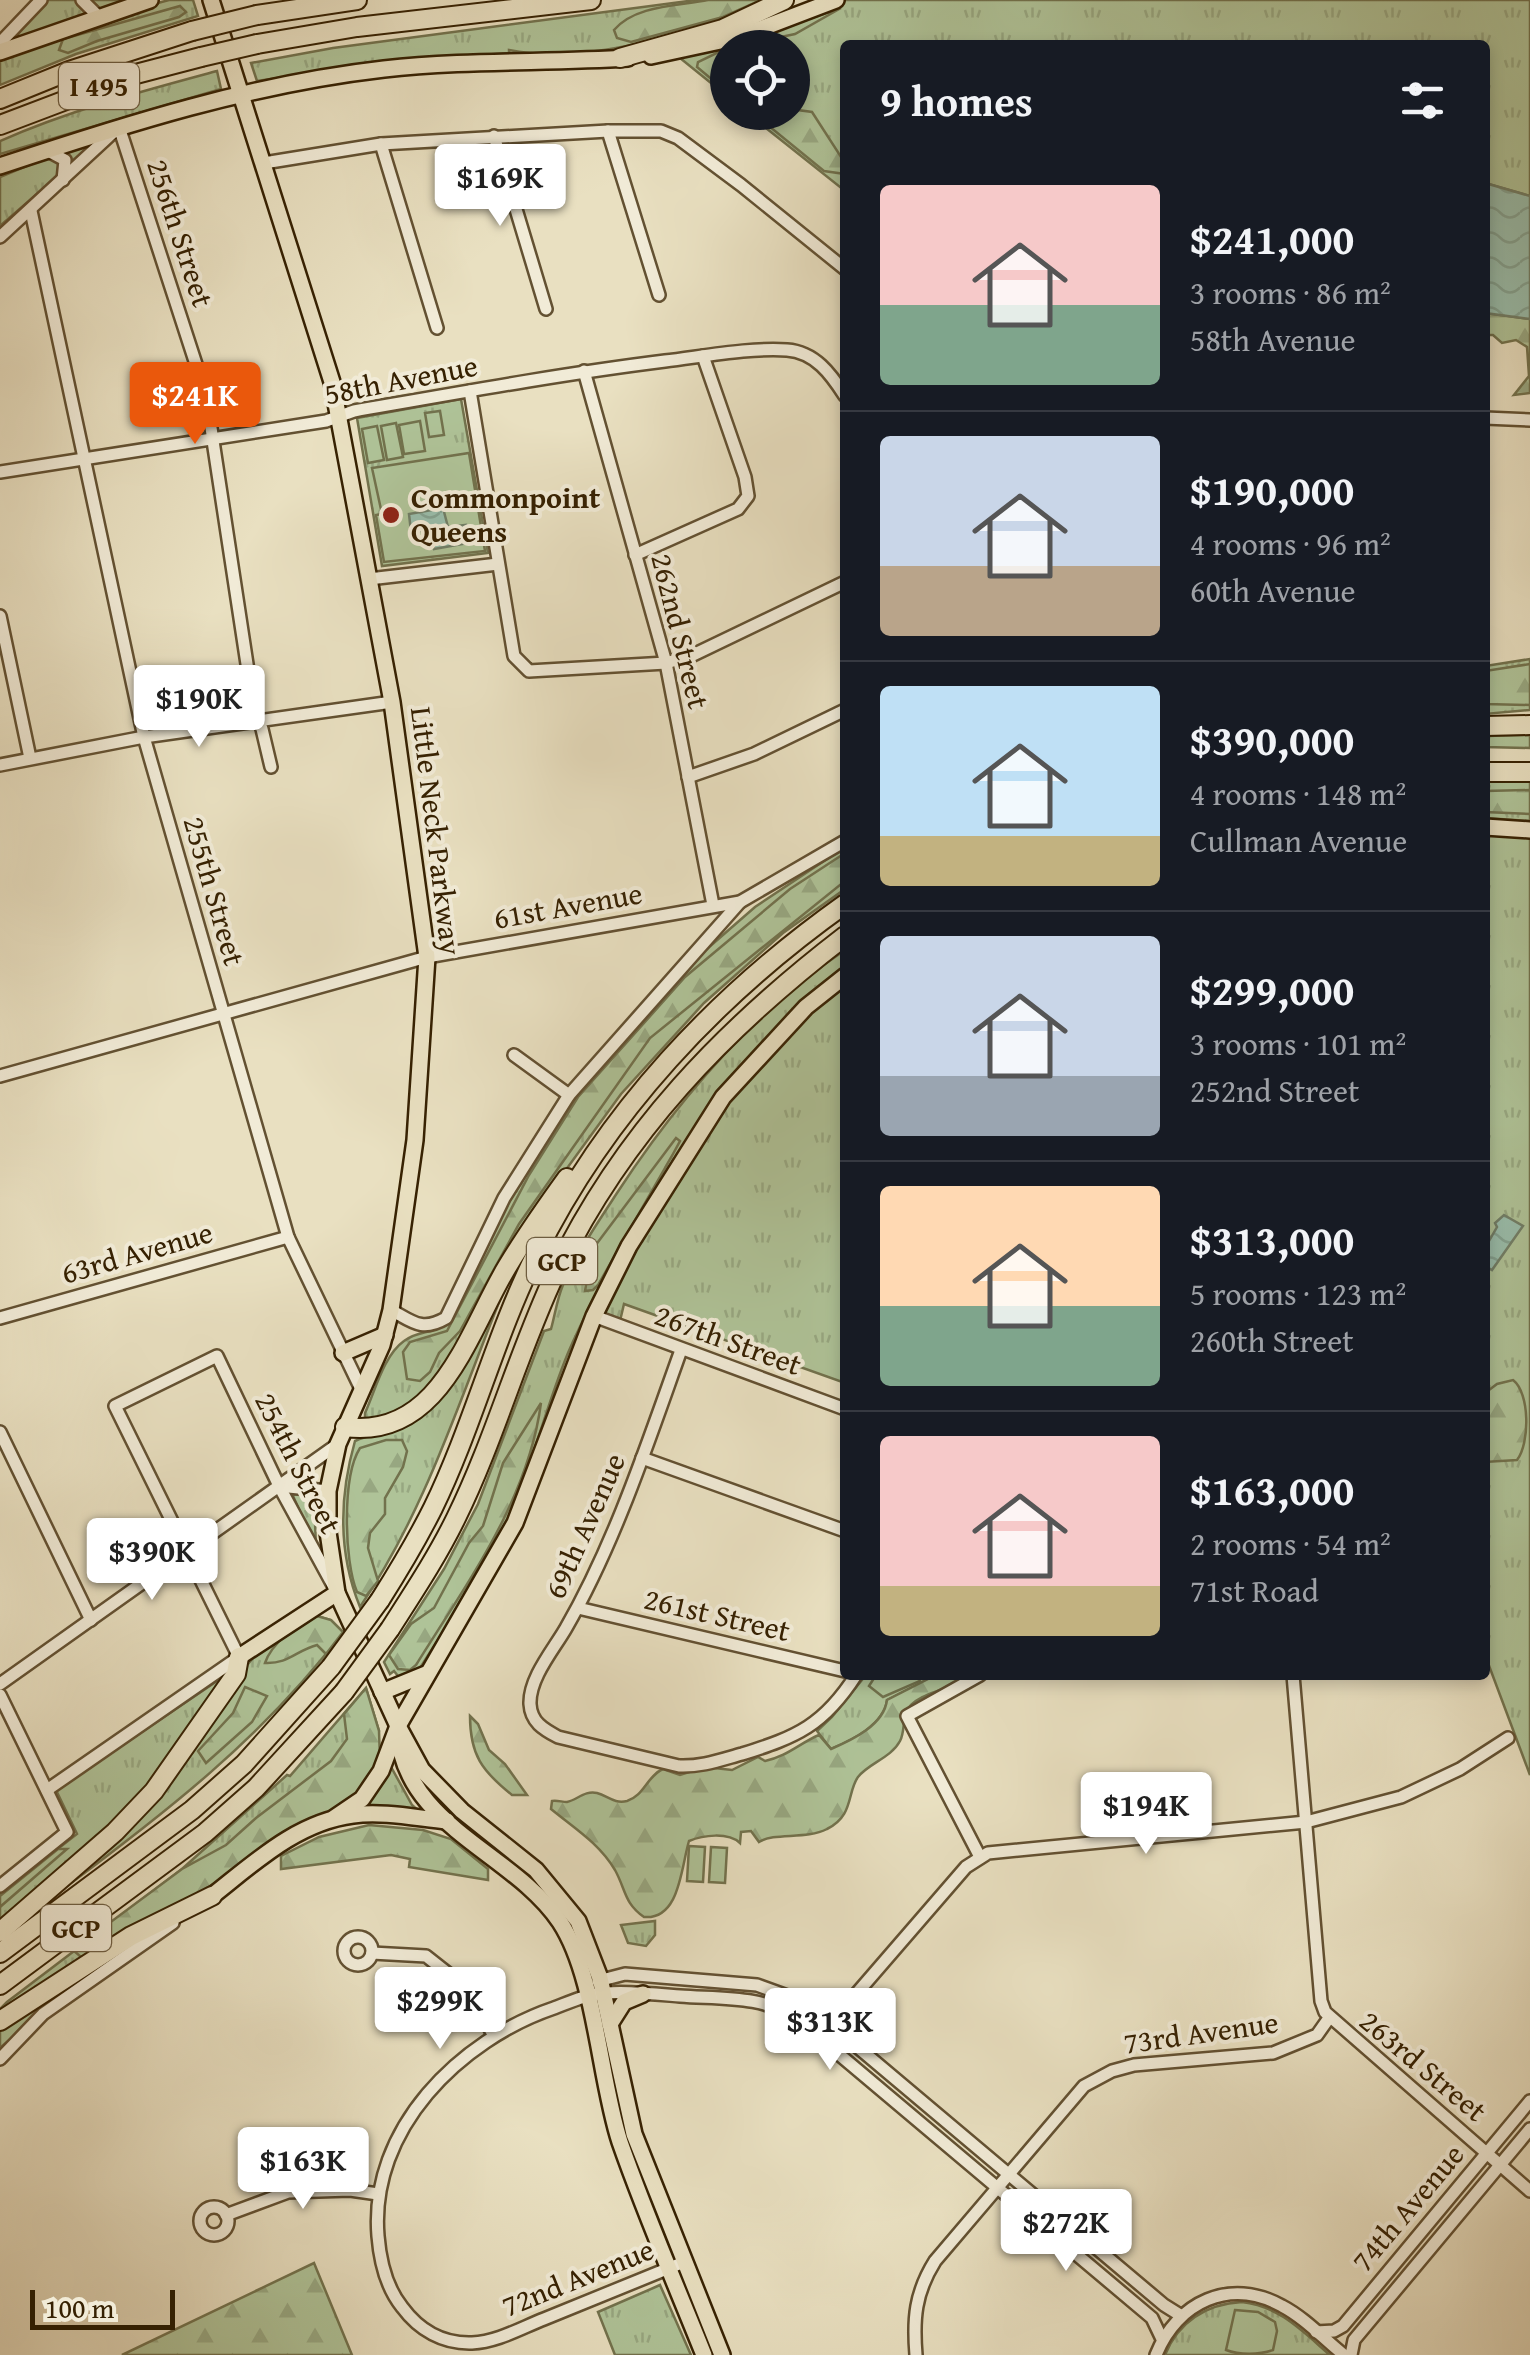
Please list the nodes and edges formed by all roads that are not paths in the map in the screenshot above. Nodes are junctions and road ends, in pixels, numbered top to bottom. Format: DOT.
graph roads {
  1 [pos="41,0"];
  2 [pos="82,0"];
  3 [pos="150,0"];
  4 [pos="211,0"];
  5 [pos="358,0"];
  6 [pos="591,0"];
  7 [pos="784,0"];
  8 [pos="836,0"];
  9 [pos="98,16"];
  10 [pos="0,43"];
  11 [pos="0,52"];
  12 [pos="620,58"];
  13 [pos="242,93"];
  14 [pos="0,99"];
  15 [pos="0,125"];
  16 [pos="119,127"];
  17 [pos="608,131"];
  18 [pos="494,136"];
  19 [pos="381,144"];
  20 [pos="46,151"];
  21 [pos="264,163"];
  22 [pos="0,166"];
  23 [pos="64,180"];
  24 [pos="31,211"];
  25 [pos="0,237"];
  26 [pos="840,265"];
  27 [pos="659,295"];
  28 [pos="546,310"];
  29 [pos="436,328"];
  30 [pos="703,356"];
  31 [pos="584,371"];
  32 [pos="840,388"];
  33 [pos="470,391"];
  34 [pos="339,416"];
  35 [pos="1490,418"];
  36 [pos="1530,420"];
  37 [pos="214,438"];
  38 [pos="84,457"];
  39 [pos="0,472"];
  40 [pos="635,555"];
  41 [pos="498,564"];
  42 [pos="370,579"];
  43 [pos="840,584"];
  44 [pos="0,616"];
  45 [pos="666,663"];
  46 [pos="392,702"];
  47 [pos="840,712"];
  48 [pos="258,721"];
  49 [pos="1530,725"];
  50 [pos="1490,726"];
  51 [pos="144,738"];
  52 [pos="30,758"];
  53 [pos="1490,761"];
  54 [pos="1530,761"];
  55 [pos="0,765"];
  56 [pos="271,767"];
  57 [pos="1490,772"];
  58 [pos="1530,772"];
  59 [pos="688,777"];
  60 [pos="1490,827"];
  61 [pos="1530,830"];
  62 [pos="840,844"];
  63 [pos="740,902"];
  64 [pos="713,906"];
  65 [pos="840,908"];
  66 [pos="840,940"];
  67 [pos="427,957"];
  68 [pos="840,980"];
  69 [pos="222,1013"];
  70 [pos="514,1056"];
  71 [pos="0,1076"];
  72 [pos="648,1083"];
  73 [pos="570,1095"];
  74 [pos="288,1237"];
  75 [pos="391,1310"];
  76 [pos="594,1316"];
  77 [pos="0,1318"];
  78 [pos="385,1335"];
  79 [pos="681,1350"];
  80 [pos="343,1353"];
  81 [pos="362,1392"];
  82 [pos="840,1408"];
  83 [pos="0,1432"];
  84 [pos="342,1435"];
  85 [pos="642,1458"];
  86 [pos="279,1486"];
  87 [pos="328,1490"];
  88 [pos="840,1529"];
  89 [pos="186,1554"];
  90 [pos="336,1592"];
  91 [pos="578,1608"];
  92 [pos="91,1620"];
  93 [pos="238,1657"];
  94 [pos="840,1670"];
  95 [pos="426,1674"];
  96 [pos="853,1680"];
  97 [pos="971,1680"];
  98 [pos="1293,1680"];
  99 [pos="0,1684"];
  100 [pos="382,1692"];
  101 [pos="0,1694"];
  102 [pos="398,1726"];
  103 [pos="1508,1738"];
  104 [pos="47,1790"];
  105 [pos="334,1818"];
  106 [pos="446,1822"];
  107 [pos="1306,1822"];
  108 [pos="980,1858"];
  109 [pos="0,1886"];
  110 [pos="212,1896"];
  111 [pos="0,1932"];
  112 [pos="0,1953"];
  113 [pos="372,1953"];
  114 [pos="0,1986"];
  115 [pos="597,1989"];
  116 [pos="644,1994"];
  117 [pos="1329,2018"];
  118 [pos="0,2021"];
  119 [pos="610,2024"];
  120 [pos="831,2024"];
  121 [pos="494,2034"];
  122 [pos="819,2038"];
  123 [pos="0,2059"];
  124 [pos="1530,2101"];
  125 [pos="1530,2128"];
  126 [pos="1487,2153"];
  127 [pos="1500,2165"];
  128 [pos="1011,2175"];
  129 [pos="998,2190"];
  130 [pos="1530,2191"];
  131 [pos="378,2194"];
  132 [pos="226,2215"];
  133 [pos="676,2265"];
  134 [pos="1180,2314"];
  135 [pos="1316,2332"];
  136 [pos="1162,2339"];
  137 [pos="704,2355"];
  138 [pos="722,2355"];
  139 [pos="916,2355"];
  140 [pos="1156,2355"];
  141 [pos="1347,2355"];
  1 -- 10 [label="street"];
  2 -- 9 [label="street"];
  3 -- 9 [label="main road"];
  4 -- 13 [label="main road, Little Neck Parkway"];
  5 -- 14 [label="highway, I 495, bridge"];
  6 -- 15 [label="highway, I 495, bridge"];
  7 -- 12 [label="highway"];
  8 -- 12 [label="main road"];
  9 -- 11 [label="main road"];
  12 -- 13 [label="main road"];
  13 -- 16 [label="main road"];
  13 -- 21 [label="main road, Little Neck Parkway"];
  16 -- 20 [label="main road"];
  16 -- 23 [label="street"];
  16 -- 37 [label="street, 256th Street"];
  17 -- 18 [label="street"];
  17 -- 26 [label="street"];
  17 -- 27 [label="street"];
  18 -- 19 [label="street"];
  18 -- 28 [label="street"];
  19 -- 21 [label="street"];
  19 -- 29 [label="street"];
  20 -- 22 [label="main road"];
  20 -- 23 [label="street"];
  21 -- 34 [label="main road, Little Neck Parkway"];
  23 -- 24 [label="street"];
  24 -- 25 [label="street"];
  24 -- 38 [label="street, 255th Street"];
  30 -- 31 [label="street, 58th Avenue"];
  30 -- 32 [label="street, 58th Avenue"];
  30 -- 40 [label="street"];
  31 -- 33 [label="street, 58th Avenue"];
  31 -- 40 [label="street, 262nd Street"];
  33 -- 34 [label="street, 58th Avenue"];
  33 -- 41 [label="street"];
  34 -- 37 [label="street, 58th Avenue"];
  34 -- 42 [label="main road, Little Neck Parkway"];
  35 -- 36 [label="street"];
  37 -- 38 [label="street, 58th Avenue"];
  37 -- 48 [label="street, 256th Street"];
  38 -- 39 [label="street, 58th Avenue"];
  38 -- 51 [label="street, 255th Street"];
  40 -- 45 [label="street, 262nd Street"];
  41 -- 42 [label="street"];
  41 -- 45 [label="street"];
  42 -- 46 [label="main road, Little Neck Parkway"];
  43 -- 45 [label="street"];
  44 -- 52 [label="street"];
  45 -- 59 [label="street, 262nd Street"];
  46 -- 48 [label="street"];
  46 -- 67 [label="main road, Little Neck Parkway"];
  47 -- 59 [label="street"];
  48 -- 51 [label="street"];
  48 -- 56 [label="street, 256th Street"];
  49 -- 50 [label="highway"];
  51 -- 52 [label="street"];
  51 -- 69 [label="street, 255th Street"];
  52 -- 55 [label="street"];
  53 -- 54 [label="highway"];
  57 -- 58 [label="highway"];
  59 -- 64 [label="street, 262nd Street"];
  60 -- 61 [label="main road"];
  62 -- 63 [label="street, 61st Avenue"];
  63 -- 64 [label="street, 61st Avenue"];
  63 -- 73 [label="street"];
  64 -- 67 [label="street, 61st Avenue"];
  65 -- 72 [label="highway, GCP"];
  66 -- 114 [label="highway, GCP, bridge"];
  67 -- 69 [label="street, 61st Avenue"];
  67 -- 75 [label="main road, Little Neck Parkway"];
  68 -- 76 [label="main road"];
  69 -- 71 [label="street, 61st Avenue"];
  69 -- 74 [label="street, 255th Street"];
  70 -- 73 [label="street"];
  72 -- 84 [label="highway"];
  72 -- 112 [label="highway, GCP, bridge"];
  73 -- 75 [label="street"];
  74 -- 77 [label="street, 63rd Avenue"];
  74 -- 80 [label="street, 255th Street"];
  75 -- 78 [label="main road, Little Neck Parkway"];
  76 -- 79 [label="street, 267th Street"];
  76 -- 95 [label="main road"];
  78 -- 80 [label="main road"];
  78 -- 81 [label="main road, Little Neck Parkway"];
  79 -- 82 [label="street, 267th Street"];
  79 -- 85 [label="street, 69th Avenue"];
  80 -- 81 [label="street, 255th Street"];
  81 -- 84 [label="main road, Little Neck Parkway"];
  83 -- 92 [label="street"];
  84 -- 86 [label="street"];
  84 -- 87 [label="main road, Little Neck Parkway"];
  85 -- 88 [label="street"];
  85 -- 91 [label="street, 69th Avenue"];
  86 -- 87 [label="street"];
  86 -- 89 [label="street"];
  86 -- 89 [label="street, 254th Street"];
  86 -- 90 [label="street, 254th Street"];
  87 -- 90 [label="main road, Little Neck Parkway"];
  89 -- 92 [label="street"];
  89 -- 93 [label="street"];
  90 -- 93 [label="main road"];
  90 -- 100 [label="main road, Little Neck Parkway"];
  91 -- 94 [label="street, 261st Street"];
  91 -- 96 [label="street, 69th Avenue"];
  92 -- 99 [label="street"];
  93 -- 104 [label="street"];
  93 -- 111 [label="highway"];
  95 -- 100 [label="main road"];
  95 -- 102 [label="main road"];
  97 -- 108 [label="street"];
  98 -- 107 [label="street"];
  100 -- 102 [label="main road, Little Neck Parkway"];
  101 -- 104 [label="street"];
  102 -- 105 [label="main road"];
  102 -- 106 [label="main road, Little Neck Parkway"];
  102 -- 115 [label="main road, Little Neck Parkway"];
  103 -- 107 [label="street"];
  104 -- 109 [label="street"];
  105 -- 106 [label="main road"];
  105 -- 110 [label="main road"];
  106 -- 115 [label="main road, Little Neck Parkway"];
  107 -- 108 [label="street"];
  107 -- 117 [label="street"];
  108 -- 120 [label="street"];
  110 -- 118 [label="highway"];
  110 -- 123 [label="street"];
  113 -- 121 [label="street"];
  115 -- 116 [label="street"];
  115 -- 119 [label="main road, Little Neck Parkway"];
  115 -- 120 [label="street"];
  115 -- 121 [label="street"];
  115 -- 133 [label="main road, Little Neck Parkway"];
  116 -- 119 [label="main road"];
  116 -- 122 [label="street"];
  117 -- 126 [label="street, 263rd Street"];
  117 -- 128 [label="street, 73rd Avenue"];
  119 -- 133 [label="main road, Little Neck Parkway"];
  120 -- 122 [label="street"];
  120 -- 128 [label="street"];
  121 -- 131 [label="street"];
  122 -- 129 [label="street"];
  124 -- 126 [label="street, 74th Avenue"];
  125 -- 127 [label="street, 74th Avenue"];
  126 -- 127 [label="street, 263rd Street"];
  126 -- 135 [label="street, 74th Avenue"];
  127 -- 130 [label="street, 263rd Street"];
  127 -- 141 [label="street, 74th Avenue"];
  128 -- 129 [label="street, 73rd Avenue"];
  128 -- 134 [label="street"];
  129 -- 136 [label="street"];
  129 -- 139 [label="street, 73rd Avenue"];
  131 -- 132 [label="street"];
  131 -- 133 [label="street, 72nd Avenue"];
  133 -- 137 [label="main road, Little Neck Parkway"];
  133 -- 138 [label="main road, Little Neck Parkway"];
  134 -- 135 [label="street"];
  134 -- 136 [label="street"];
  135 -- 141 [label="street"];
  136 -- 140 [label="street"];
}
